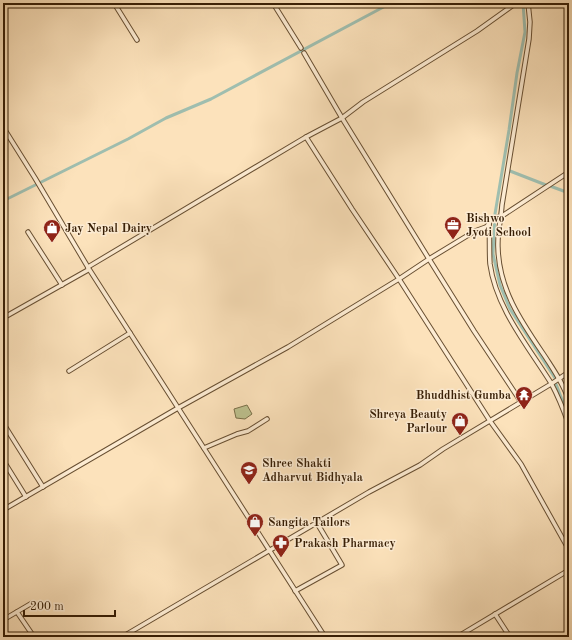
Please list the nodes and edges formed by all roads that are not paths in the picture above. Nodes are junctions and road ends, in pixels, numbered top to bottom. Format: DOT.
graph roads {
  1 [pos="114,3"];
  2 [pos="273,3"];
  3 [pos="516,3"];
  4 [pos="528,3"];
  5 [pos="137,40"];
  6 [pos="301,48"];
  7 [pos="304,53"];
  8 [pos="342,118"];
  9 [pos="3,127"];
  10 [pos="306,137"];
  11 [pos="569,172"];
  12 [pos="498,217"];
  13 [pos="489,224"];
  14 [pos="28,232"];
  15 [pos="429,259"];
  16 [pos="88,267"];
  17 [pos="399,279"];
  18 [pos="62,285"];
  19 [pos="3,318"];
  20 [pos="130,333"];
  21 [pos="69,371"];
  22 [pos="569,372"];
  23 [pos="559,379"];
  24 [pos="552,384"];
  25 [pos="569,401"];
  26 [pos="521,402"];
  27 [pos="178,408"];
  28 [pos="267,419"];
  29 [pos="490,421"];
  30 [pos="3,423"];
  31 [pos="569,425"];
  32 [pos="204,448"];
  33 [pos="3,460"];
  34 [pos="43,487"];
  35 [pos="26,497"];
  36 [pos="3,510"];
  37 [pos="317,523"];
  38 [pos="569,550"];
  39 [pos="270,551"];
  40 [pos="569,570"];
  41 [pos="295,590"];
  42 [pos="32,603"];
  43 [pos="17,612"];
  44 [pos="495,614"];
  45 [pos="3,620"];
  46 [pos="34,637"];
  47 [pos="122,637"];
  48 [pos="325,637"];
  49 [pos="457,637"];
  50 [pos="510,637"];
  1 -- 5 [label="street"];
  2 -- 6 [label="street"];
  3 -- 8 [label="street"];
  4 -- 12 [label="street"];
  7 -- 8 [label="street"];
  8 -- 10 [label="street"];
  8 -- 15 [label="street"];
  9 -- 16 [label="street"];
  10 -- 16 [label="street"];
  10 -- 17 [label="street"];
  11 -- 12 [label="street"];
  12 -- 13 [label="street"];
  12 -- 23 [label="street"];
  13 -- 15 [label="street"];
  13 -- 24 [label="street"];
  14 -- 18 [label="street"];
  15 -- 17 [label="street"];
  15 -- 26 [label="street"];
  16 -- 18 [label="street"];
  16 -- 20 [label="street"];
  17 -- 27 [label="street"];
  17 -- 29 [label="street"];
  18 -- 19 [label="street"];
  20 -- 21 [label="street"];
  20 -- 27 [label="street"];
  22 -- 23 [label="street"];
  23 -- 24 [label="street"];
  23 -- 25 [label="street"];
  24 -- 26 [label="street"];
  24 -- 31 [label="street"];
  26 -- 29 [label="street"];
  27 -- 32 [label="street"];
  27 -- 34 [label="street"];
  28 -- 32 [label="street"];
  29 -- 37 [label="street"];
  29 -- 38 [label="street"];
  30 -- 34 [label="street"];
  32 -- 39 [label="street"];
  33 -- 35 [label="street"];
  34 -- 35 [label="street"];
  35 -- 36 [label="street"];
  37 -- 39 [label="street"];
  37 -- 41 [label="street"];
  39 -- 41 [label="street"];
  39 -- 47 [label="street"];
  40 -- 44 [label="street"];
  41 -- 48 [label="street"];
  42 -- 43 [label="street"];
  43 -- 45 [label="street"];
  43 -- 46 [label="street"];
  44 -- 49 [label="street"];
  44 -- 50 [label="street"];
}
